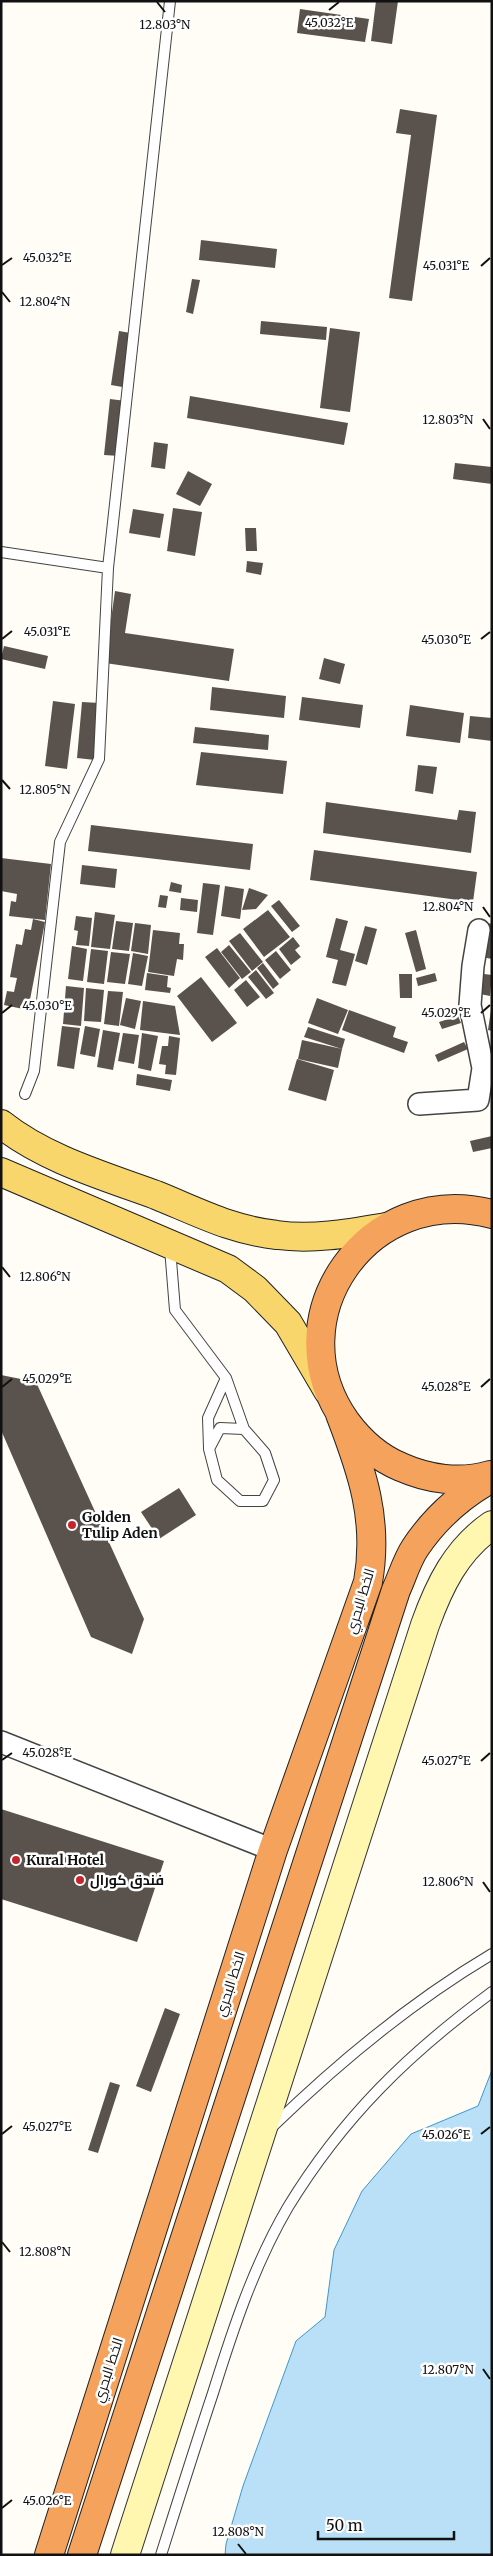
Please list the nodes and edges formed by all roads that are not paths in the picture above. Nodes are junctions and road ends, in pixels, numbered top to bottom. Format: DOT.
graph roads {
  1 [pos="170,1"];
  2 [pos="1,552"];
  3 [pos="108,568"];
  4 [pos="480,930"];
  5 [pos="482,968"];
  6 [pos="25,1094"];
  7 [pos="419,1104"];
  8 [pos="1,1124"];
  9 [pos="1,1172"];
  10 [pos="492,1194"];
  11 [pos="462,1208"];
  12 [pos="492,1214"];
  13 [pos="386,1227"];
  14 [pos="169,1246"];
  15 [pos="226,1378"];
  16 [pos="336,1405"];
  17 [pos="244,1429"];
  18 [pos="209,1450"];
  19 [pos="492,1476"];
  20 [pos="492,1525"];
  21 [pos="1,1742"];
  22 [pos="273,1850"];
  23 [pos="492,1954"];
  24 [pos="492,1992"];
  25 [pos="258,2140"];
  26 [pos="49,2555"];
  27 [pos="82,2555"];
  28 [pos="125,2555"];
  29 [pos="161,2555"];
  1 -- 3 [label="lane"];
  2 -- 3 [label="lane"];
  3 -- 6 [label="lane"];
  4 -- 5 [label="street"];
  5 -- 7 [label="street"];
  8 -- 13 [label="main road"];
  9 -- 14 [label="main road"];
  10 -- 11 [label="highway"];
  11 -- 12 [label="highway"];
  11 -- 13 [label="highway, الخط البحري"];
  13 -- 16 [label="highway, الخط البحري"];
  14 -- 15 [label="lane"];
  14 -- 16 [label="main road"];
  15 -- 17 [label="lane"];
  15 -- 18 [label="lane"];
  16 -- 19 [label="highway"];
  16 -- 22 [label="highway, الخط البحري"];
  17 -- 18 [label="lane"];
  17 -- 18 [label="lane"];
  19 -- 27 [label="highway"];
  20 -- 25 [label="street"];
  21 -- 22 [label="street"];
  22 -- 26 [label="highway, الخط البحري"];
  23 -- 25 [label="lane"];
  24 -- 29 [label="lane"];
  25 -- 28 [label="street"];
}
